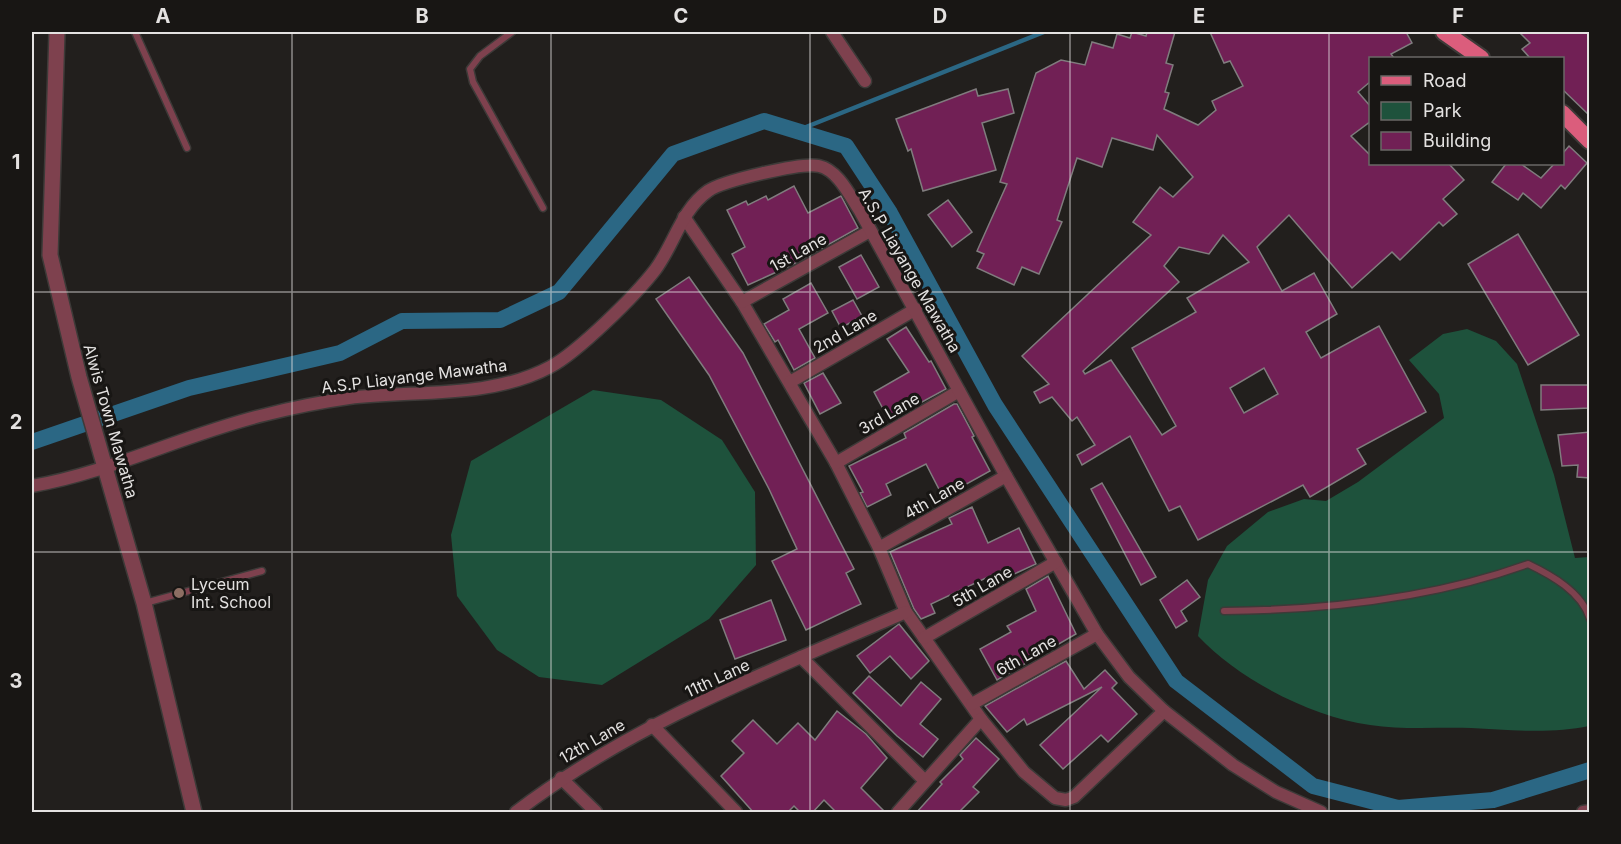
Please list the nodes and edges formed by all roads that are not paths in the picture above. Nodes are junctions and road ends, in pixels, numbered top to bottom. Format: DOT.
graph roads {
  1 [pos="57,32"];
  2 [pos="135,32"];
  3 [pos="513,32"];
  4 [pos="832,32"];
  5 [pos="1444,32"];
  6 [pos="1480,57"];
  7 [pos="865,81"];
  8 [pos="1564,114"];
  9 [pos="1590,141"];
  10 [pos="187,148"];
  11 [pos="543,208"];
  12 [pos="684,217"];
  13 [pos="870,231"];
  14 [pos="742,302"];
  15 [pos="916,309"];
  16 [pos="790,382"];
  17 [pos="959,391"];
  18 [pos="103,460"];
  19 [pos="836,463"];
  20 [pos="1006,476"];
  21 [pos="32,486"];
  22 [pos="879,548"];
  23 [pos="1056,562"];
  24 [pos="262,571"];
  25 [pos="144,603"];
  26 [pos="1224,611"];
  27 [pos="906,612"];
  28 [pos="1590,619"];
  29 [pos="1097,634"];
  30 [pos="924,638"];
  31 [pos="801,657"];
  32 [pos="972,704"];
  33 [pos="1164,711"];
  34 [pos="981,719"];
  35 [pos="652,725"];
  36 [pos="561,778"];
  37 [pos="925,781"];
  38 [pos="1304,810"];
  39 [pos="903,811"];
  40 [pos="1590,811"];
  41 [pos="194,813"];
  42 [pos="516,813"];
  43 [pos="596,813"];
  44 [pos="736,813"];
  45 [pos="1322,813"];
  46 [pos="1583,813"];
  1 -- 18 [label="street, Alwis Town Mawatha"];
  2 -- 10 [label="lane"];
  3 -- 11 [label="lane"];
  4 -- 7 [label="street"];
  5 -- 6 [label="main road"];
  8 -- 9 [label="main road"];
  12 -- 13 [label="street, A.S.P Liayange Mawatha"];
  12 -- 14 [label="street"];
  12 -- 18 [label="street, A.S.P Liayange Mawatha"];
  13 -- 14 [label="street, 1st Lane"];
  13 -- 15 [label="street, A.S.P Liayange Mawatha"];
  14 -- 16 [label="street"];
  15 -- 16 [label="street, 2nd Lane"];
  15 -- 17 [label="street, A.S.P Liayange Mawatha"];
  16 -- 19 [label="street"];
  17 -- 19 [label="street, 3rd Lane"];
  17 -- 20 [label="street, A.S.P Liayange Mawatha"];
  18 -- 21 [label="street, A.S.P Liayange Mawatha"];
  18 -- 25 [label="street, Alwis Town Mawatha"];
  19 -- 22 [label="street"];
  20 -- 22 [label="street, 4th Lane"];
  20 -- 23 [label="street, A.S.P Liayange Mawatha"];
  22 -- 27 [label="street"];
  23 -- 29 [label="street, A.S.P Liayange Mawatha"];
  23 -- 30 [label="street, 5th Lane"];
  24 -- 25 [label="lane"];
  25 -- 41 [label="street, Alwis Town Mawatha"];
  26 -- 28 [label="lane"];
  27 -- 30 [label="street"];
  27 -- 31 [label="street, 11th Lane"];
  29 -- 32 [label="street, 6th Lane"];
  29 -- 33 [label="street, A.S.P Liayange Mawatha"];
  30 -- 32 [label="street"];
  31 -- 35 [label="street, 11th Lane"];
  31 -- 37 [label="street"];
  32 -- 34 [label="street"];
  33 -- 34 [label="street"];
  33 -- 38 [label="street, A.S.P Liayange Mawatha"];
  34 -- 37 [label="street"];
  35 -- 36 [label="street, 12th Lane"];
  35 -- 44 [label="street"];
  36 -- 42 [label="street"];
  36 -- 43 [label="street, 12th Lane"];
  37 -- 39 [label="street"];
  38 -- 45 [label="street, A.S.P Liayange Mawatha"];
  40 -- 46 [label="street"];
}
